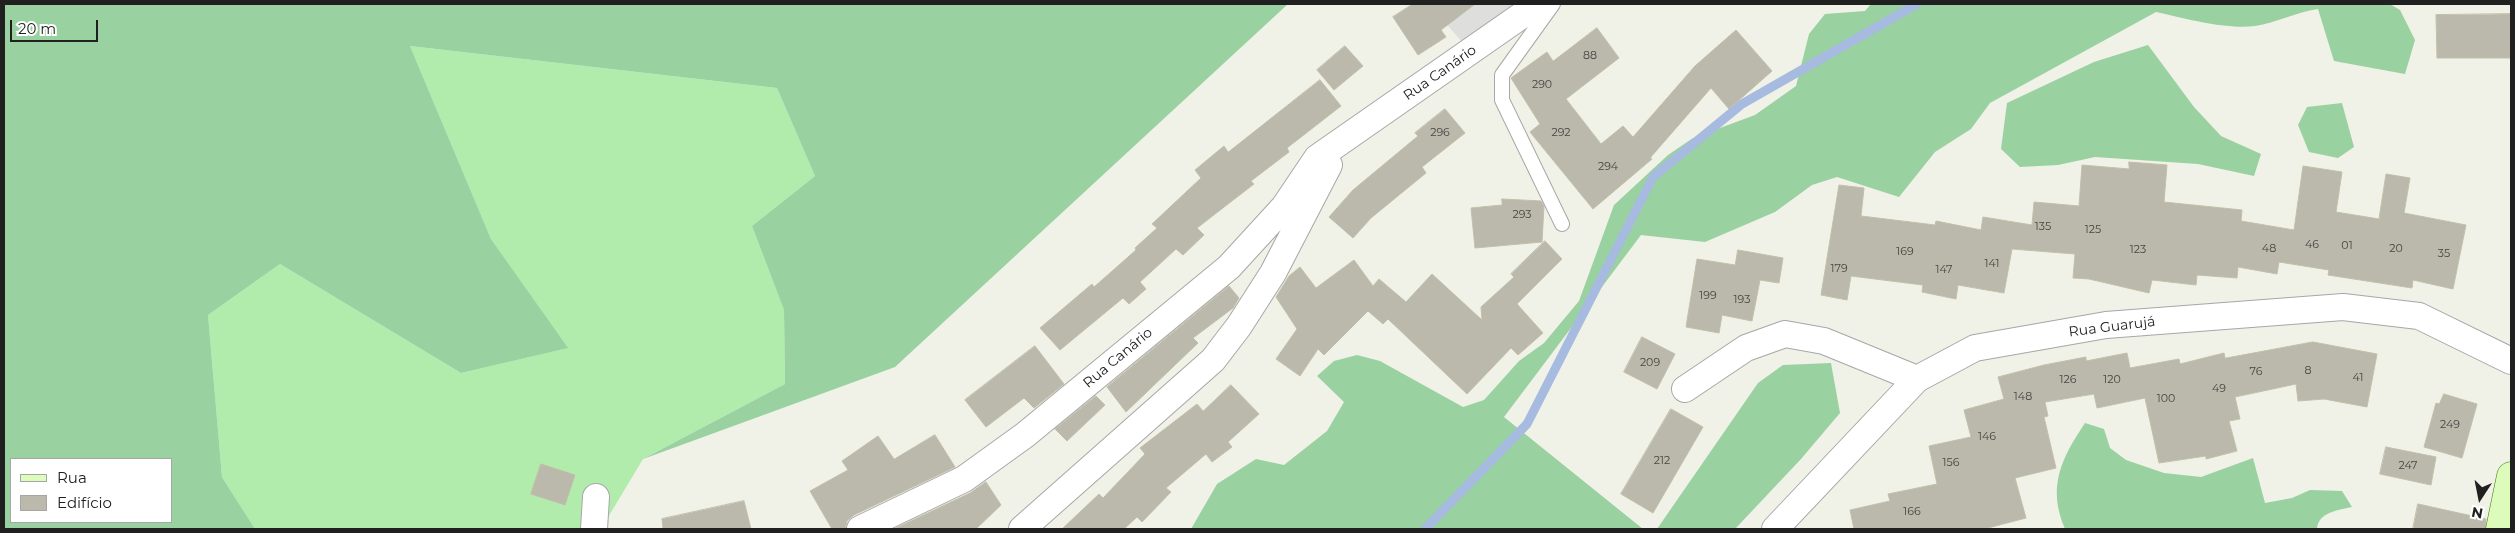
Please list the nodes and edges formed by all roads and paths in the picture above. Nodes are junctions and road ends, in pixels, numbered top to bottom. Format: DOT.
graph roads {
  1 [pos="1538,4"];
  2 [pos="1553,4"];
  3 [pos="1341,142"];
  4 [pos="1562,224"];
  5 [pos="2511,361"];
  6 [pos="1917,379"];
  7 [pos="1685,389"];
  8 [pos="2511,476"];
  9 [pos="596,497"];
  10 [pos="594,529"];
  11 [pos="860,529"];
  12 [pos="1022,529"];
  13 [pos="1775,529"];
  14 [pos="2500,529"];
  1 -- 3 [label="street, Rua Canário"];
  2 -- 4 [label="lane"];
  3 -- 11 [label="street, Rua Canário"];
  3 -- 12 [label="street, Rua Canário"];
  5 -- 6 [label="street, Rua Guarujá"];
  6 -- 7 [label="street"];
  6 -- 13 [label="street, Rua Guarujá"];
  8 -- 14 [label="street"];
  9 -- 10 [label="street"];
}
